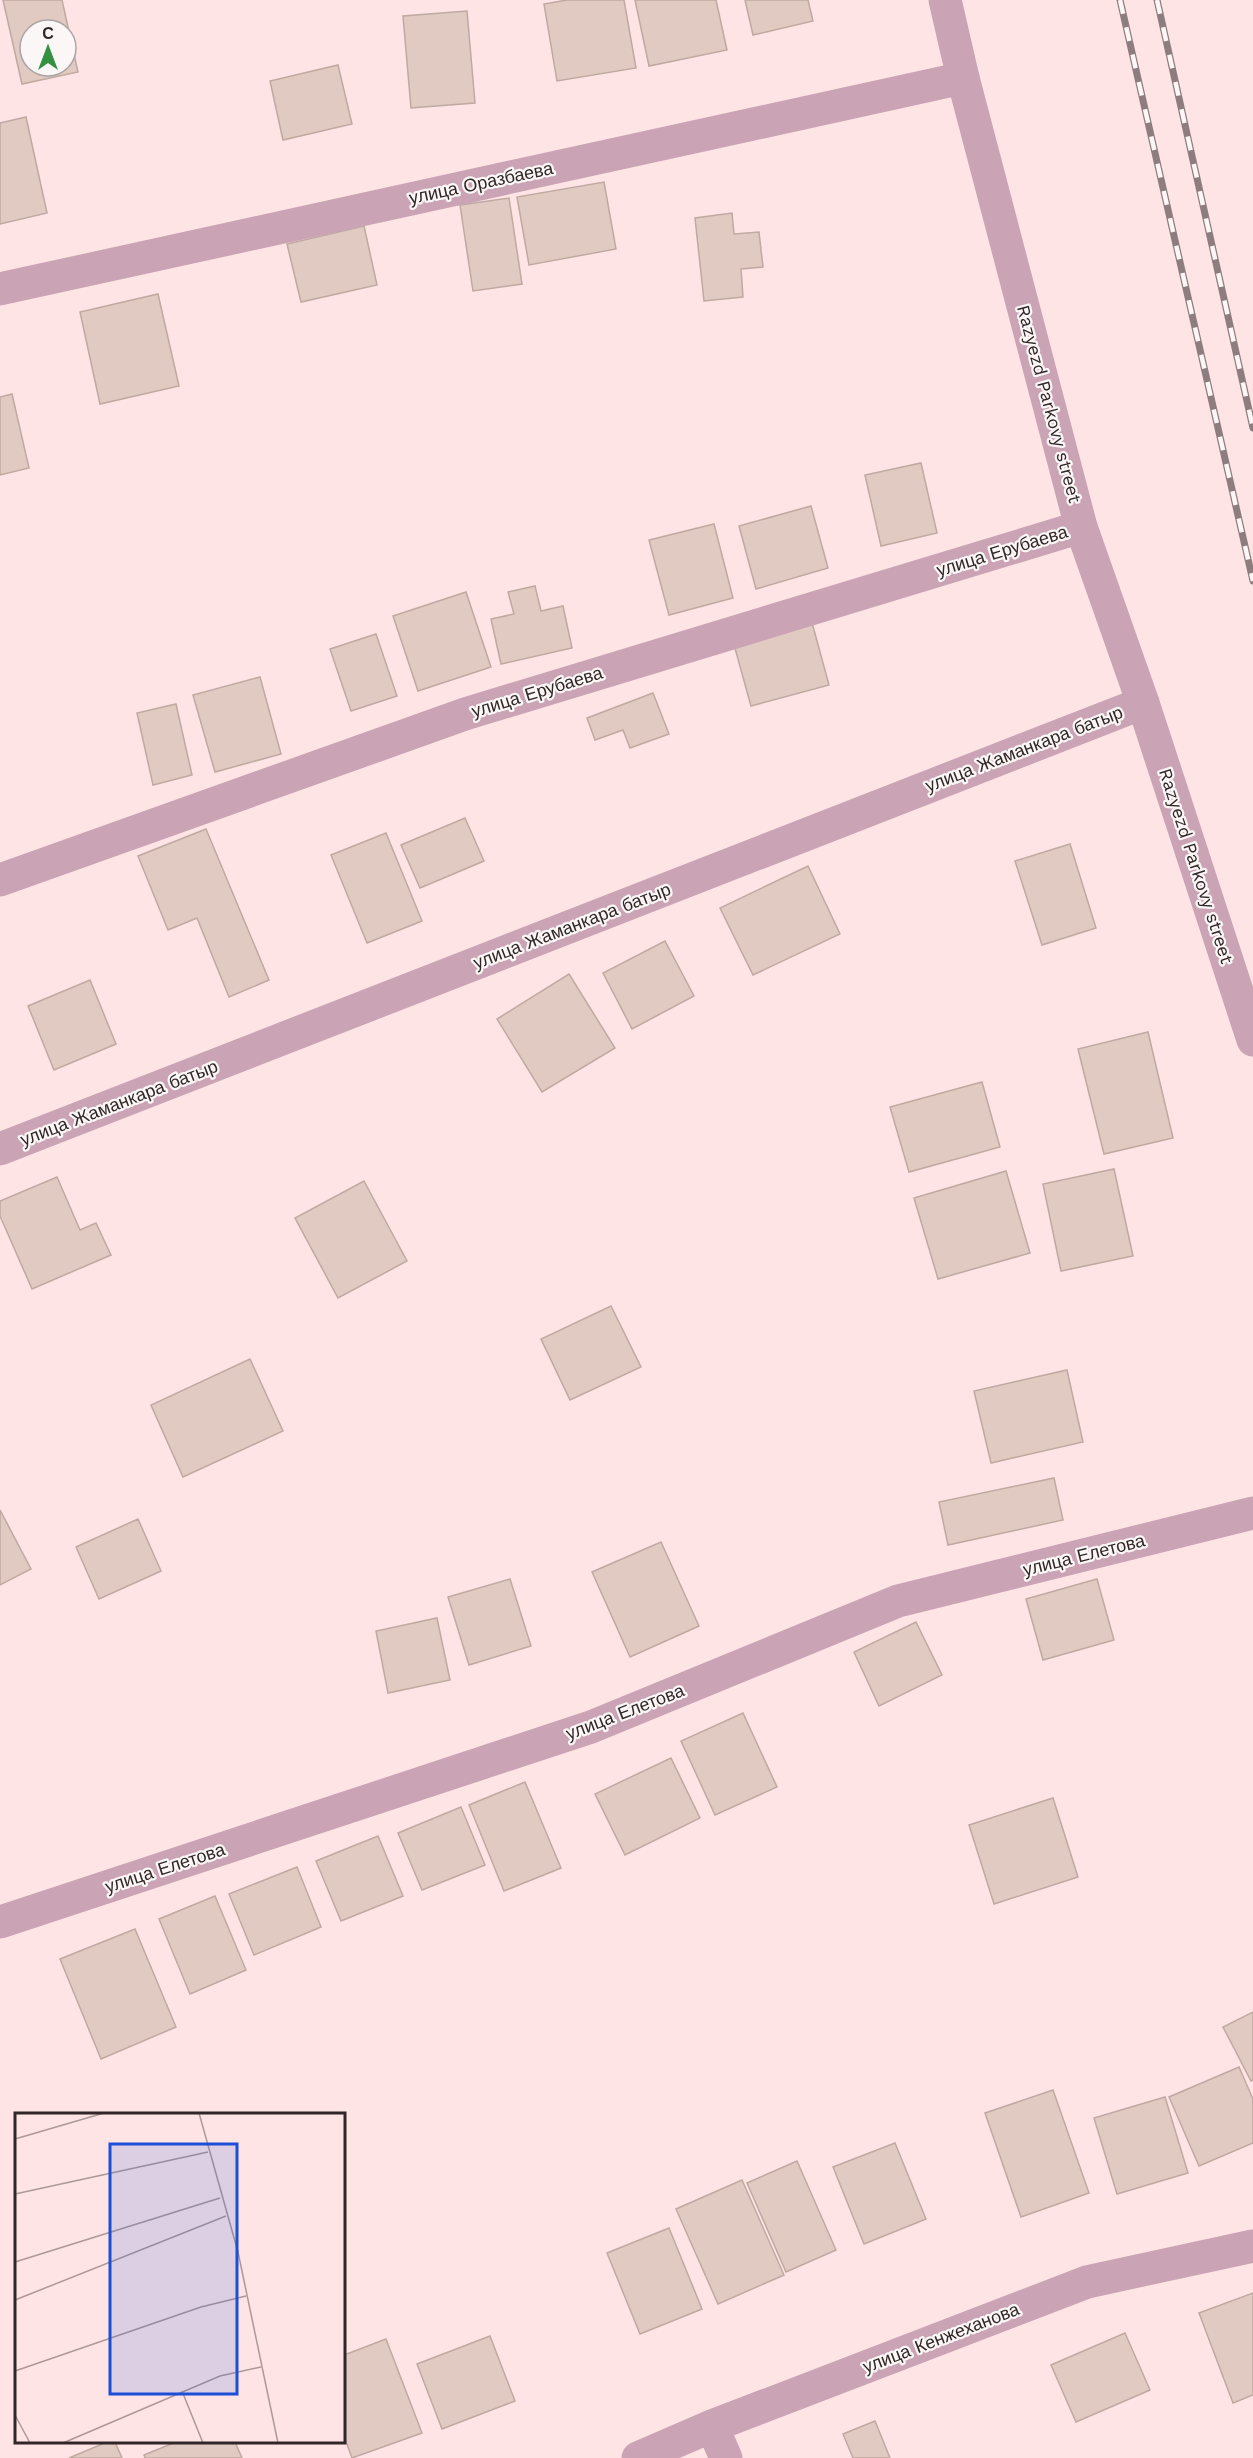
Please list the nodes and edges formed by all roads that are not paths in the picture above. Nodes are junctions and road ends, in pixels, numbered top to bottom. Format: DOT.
graph roads {
  1 [pos="945,0"];
  2 [pos="963,78"];
  3 [pos="0,289"];
  4 [pos="1081,526"];
  5 [pos="1143,703"];
  6 [pos="0,880"];
  7 [pos="1253,1040"];
  8 [pos="0,1149"];
  9 [pos="1253,1513"];
  10 [pos="0,1922"];
  11 [pos="1253,2246"];
  12 [pos="712,2426"];
  13 [pos="638,2458"];
  14 [pos="726,2458"];
  1 -- 2 [label="street, Razyezd Parkovy street"];
  2 -- 3 [label="street, улица Оразбаева"];
  2 -- 4 [label="street, Razyezd Parkovy street"];
  4 -- 5 [label="street, Razyezd Parkovy street"];
  4 -- 6 [label="street, улица Ерубаева"];
  5 -- 7 [label="street, Razyezd Parkovy street"];
  5 -- 8 [label="street, улица Жаманкара батыр"];
  9 -- 10 [label="street, улица Елетова"];
  11 -- 12 [label="street, улица Кенжеханова"];
  12 -- 13 [label="street, улица Кенжеханова"];
  12 -- 14 [label="street"];
}
